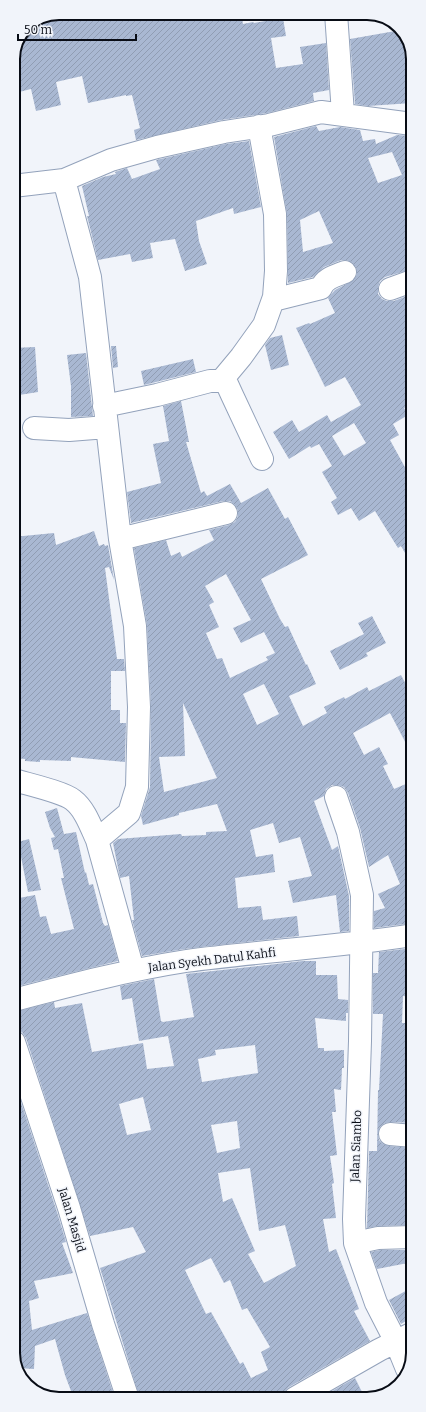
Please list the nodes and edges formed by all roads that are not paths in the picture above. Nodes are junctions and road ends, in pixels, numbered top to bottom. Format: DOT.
graph roads {
  1 [pos="336,20"];
  2 [pos="343,114"];
  3 [pos="406,123"];
  4 [pos="260,126"];
  5 [pos="64,180"];
  6 [pos="20,185"];
  7 [pos="345,272"];
  8 [pos="406,283"];
  9 [pos="390,289"];
  10 [pos="273,300"];
  11 [pos="221,381"];
  12 [pos="106,416"];
  13 [pos="34,428"];
  14 [pos="262,459"];
  15 [pos="226,513"];
  16 [pos="120,539"];
  17 [pos="20,782"];
  18 [pos="336,797"];
  19 [pos="98,840"];
  20 [pos="406,936"];
  21 [pos="361,943"];
  22 [pos="133,970"];
  23 [pos="20,998"];
  24 [pos="20,1060"];
  25 [pos="390,1134"];
  26 [pos="406,1135"];
  27 [pos="406,1237"];
  28 [pos="355,1243"];
  29 [pos="404,1338"];
  30 [pos="406,1355"];
  31 [pos="126,1392"];
  32 [pos="306,1392"];
  1 -- 2 [label="street"];
  2 -- 3 [label="street"];
  2 -- 4 [label="street"];
  4 -- 5 [label="street"];
  4 -- 10 [label="street"];
  5 -- 6 [label="street"];
  5 -- 12 [label="street"];
  7 -- 10 [label="street"];
  8 -- 9 [label="street"];
  10 -- 11 [label="street"];
  11 -- 12 [label="street"];
  11 -- 14 [label="street"];
  12 -- 13 [label="street"];
  12 -- 16 [label="street"];
  15 -- 16 [label="street"];
  16 -- 19 [label="street"];
  17 -- 19 [label="street"];
  18 -- 21 [label="street, Jalan Siambo"];
  19 -- 22 [label="street"];
  20 -- 21 [label="street, Jalan Syekh Datul Kahfi"];
  21 -- 22 [label="street, Jalan Syekh Datul Kahfi"];
  21 -- 28 [label="street, Jalan Siambo"];
  22 -- 23 [label="street, Jalan Syekh Datul Kahfi"];
  24 -- 31 [label="street, Jalan Masjid"];
  25 -- 26 [label="street"];
  27 -- 28 [label="street"];
  28 -- 29 [label="street, Jalan Siambo"];
  29 -- 30 [label="street, Jalan Siambo"];
  29 -- 32 [label="street"];
}
